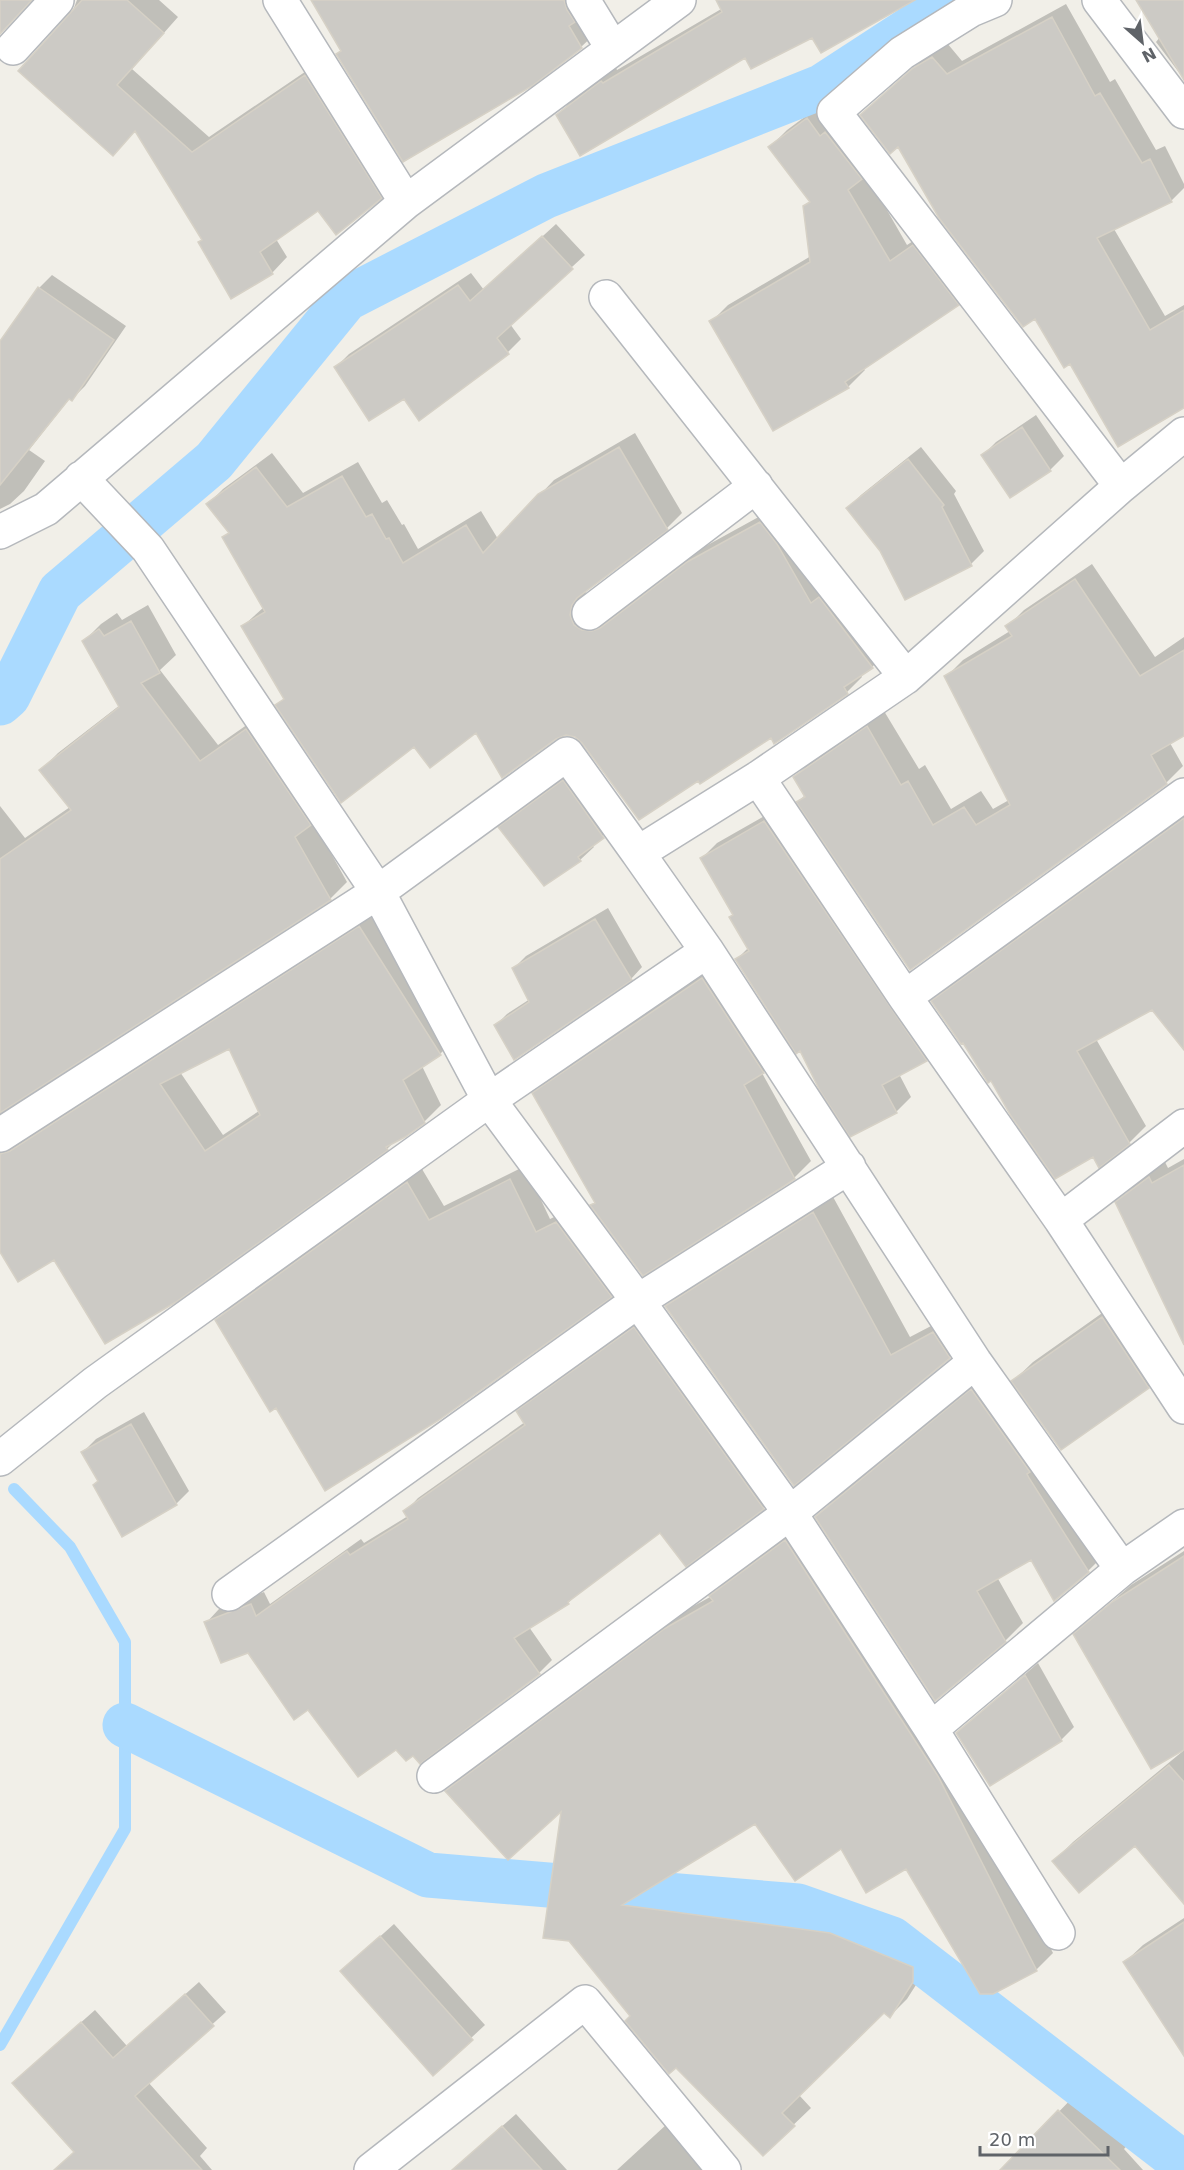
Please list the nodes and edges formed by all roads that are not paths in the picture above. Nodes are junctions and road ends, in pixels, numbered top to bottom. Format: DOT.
graph roads {
  1 [pos="57,0"];
  2 [pos="280,0"];
  3 [pos="583,0"];
  4 [pos="679,0"];
  5 [pos="996,0"];
  6 [pos="1099,0"];
  7 [pos="13,48"];
  8 [pos="613,48"];
  9 [pos="1184,112"];
  10 [pos="406,202"];
  11 [pos="606,297"];
  12 [pos="1184,434"];
  13 [pos="83,480"];
  14 [pos="756,486"];
  15 [pos="1121,486"];
  16 [pos="0,532"];
  17 [pos="589,613"];
  18 [pos="906,677"];
  19 [pos="758,778"];
  20 [pos="1184,795"];
  21 [pos="638,853"];
  22 [pos="378,892"];
  23 [pos="707,951"];
  24 [pos="905,997"];
  25 [pos="489,1100"];
  26 [pos="1184,1126"];
  27 [pos="0,1135"];
  28 [pos="849,1167"];
  29 [pos="1061,1220"];
  30 [pos="638,1301"];
  31 [pos="975,1362"];
  32 [pos="1184,1407"];
  33 [pos="0,1459"];
  34 [pos="790,1513"];
  35 [pos="1184,1526"];
  36 [pos="1122,1569"];
  37 [pos="229,1594"];
  38 [pos="931,1729"];
  39 [pos="434,1776"];
  40 [pos="1058,1932"];
  41 [pos="371,2170"];
  42 [pos="724,2170"];
  1 -- 7 [label="street"];
  2 -- 10 [label="street"];
  3 -- 8 [label="street"];
  4 -- 8 [label="street"];
  5 -- 15 [label="street"];
  6 -- 9 [label="street"];
  8 -- 10 [label="street"];
  10 -- 13 [label="street"];
  11 -- 14 [label="street"];
  12 -- 15 [label="street"];
  13 -- 16 [label="street"];
  13 -- 22 [label="street"];
  14 -- 17 [label="street"];
  14 -- 18 [label="street"];
  15 -- 18 [label="street"];
  18 -- 19 [label="street"];
  19 -- 21 [label="street"];
  19 -- 24 [label="street"];
  20 -- 24 [label="street"];
  21 -- 22 [label="street"];
  21 -- 23 [label="street"];
  22 -- 25 [label="street"];
  22 -- 27 [label="street"];
  23 -- 25 [label="street"];
  23 -- 28 [label="street"];
  24 -- 29 [label="street"];
  25 -- 30 [label="street"];
  25 -- 33 [label="street"];
  26 -- 29 [label="street"];
  28 -- 30 [label="street"];
  28 -- 31 [label="street"];
  29 -- 32 [label="street"];
  30 -- 34 [label="street"];
  30 -- 37 [label="street"];
  31 -- 34 [label="street"];
  31 -- 36 [label="street"];
  34 -- 38 [label="street"];
  34 -- 39 [label="street"];
  35 -- 36 [label="street"];
  36 -- 38 [label="street"];
  38 -- 40 [label="street"];
  41 -- 42 [label="street"];
}
